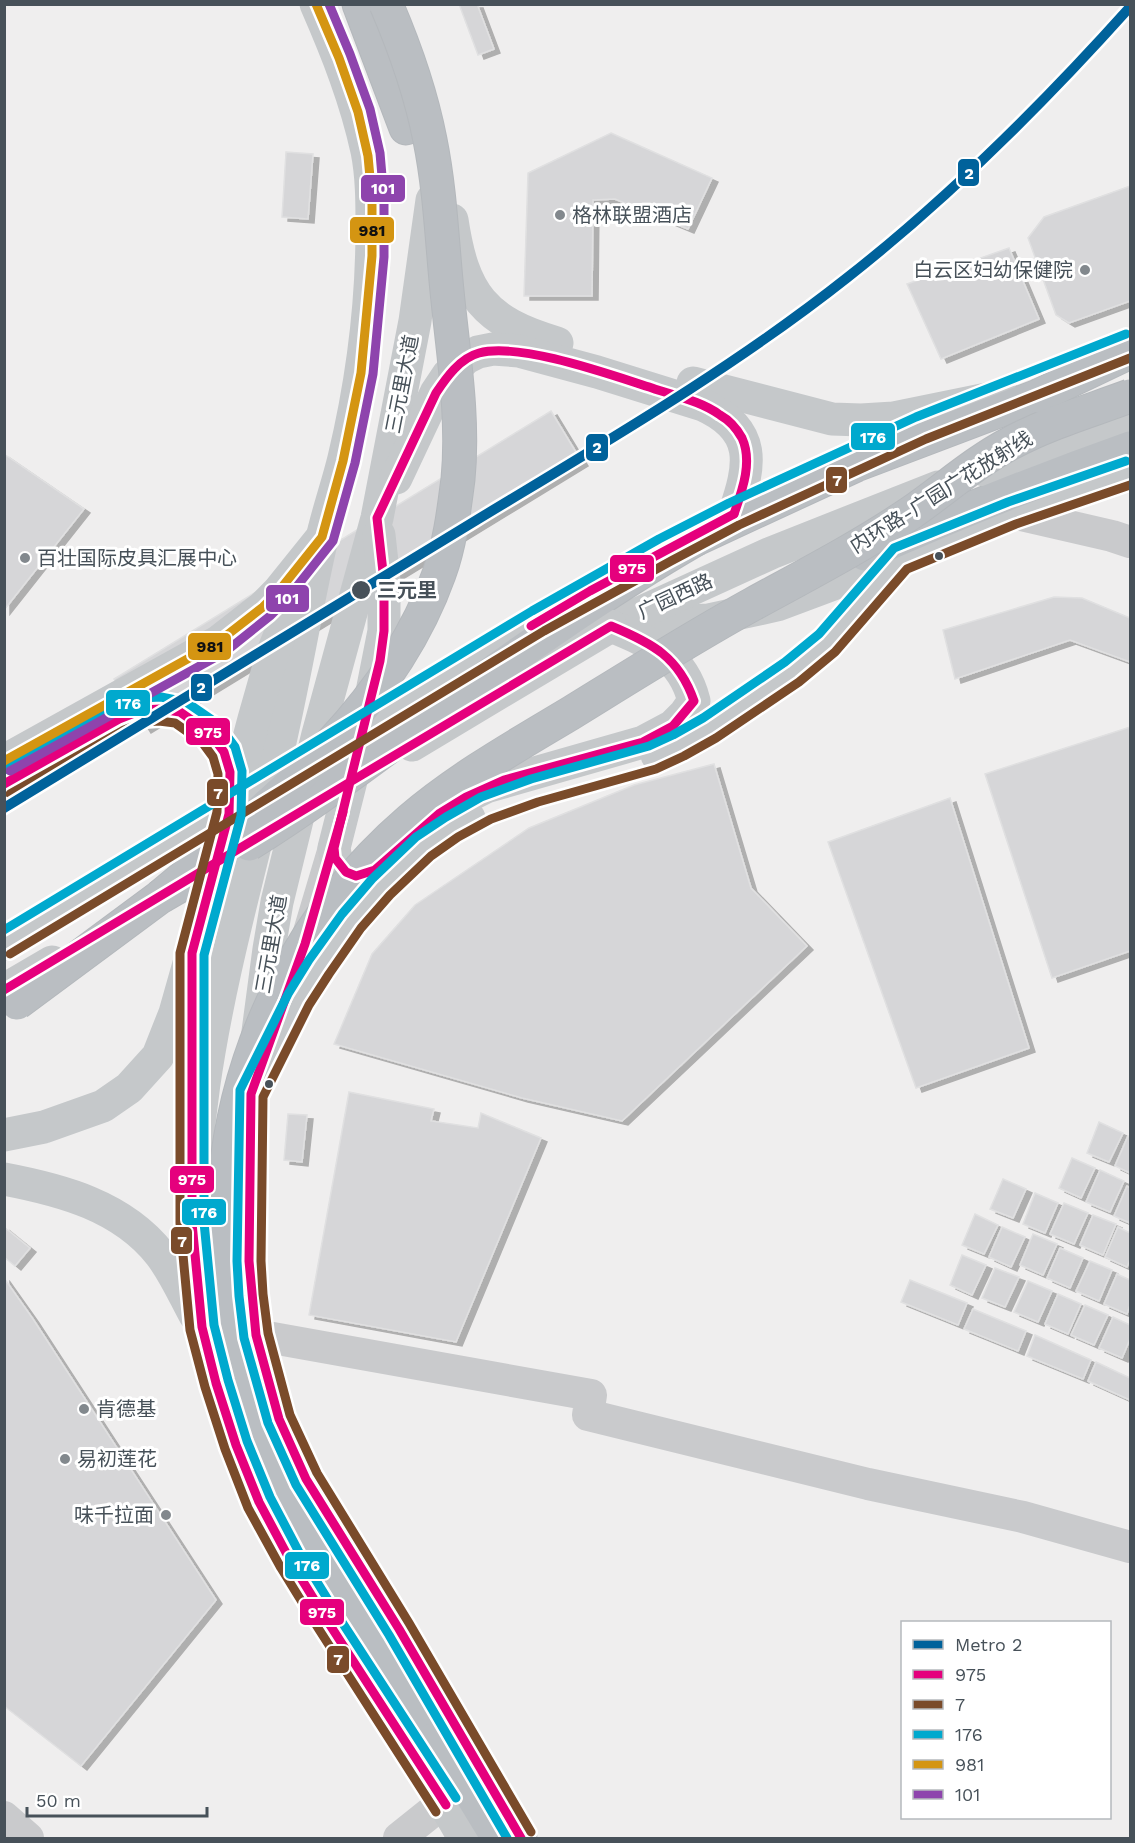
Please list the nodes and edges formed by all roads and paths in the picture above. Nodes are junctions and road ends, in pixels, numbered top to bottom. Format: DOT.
graph roads {
  1 [pos="316,4"];
  2 [pos="359,4"];
  3 [pos="386,4"];
  4 [pos="399,4"];
  5 [pos="440,138"];
  6 [pos="452,346"];
  7 [pos="1127,353"];
  8 [pos="1002,396"];
  9 [pos="1131,396"];
  10 [pos="1131,414"];
  11 [pos="1131,448"];
  12 [pos="1131,472"];
  13 [pos="1012,513"];
  14 [pos="739,514"];
  15 [pos="377,518"];
  16 [pos="322,537"];
  17 [pos="1131,542"];
  18 [pos="900,559"];
  19 [pos="757,602"];
  20 [pos="611,626"];
  21 [pos="4,761"];
  22 [pos="4,784"];
  23 [pos="229,814"];
  24 [pos="334,848"];
  25 [pos="160,897"];
  26 [pos="4,944"];
  27 [pos="192,953"];
  28 [pos="8,1004"];
  29 [pos="251,1094"];
  30 [pos="4,1136"];
  31 [pos="4,1179"];
  32 [pos="192,1194"];
  33 [pos="202,1327"];
  34 [pos="256,1335"];
  35 [pos="1131,1547"];
  36 [pos="420,1710"];
  37 [pos="444,1802"];
  38 [pos="4,1817"];
  39 [pos="28,1839"];
  40 [pos="399,1839"];
  41 [pos="464,1839"];
  42 [pos="482,1839"];
  43 [pos="498,1839"];
  44 [pos="522,1839"];
  1 -- 16 [label="main road, 三元里大道"];
  2 -- 6 [label="highway, bridge"];
  3 -- 6 [label="highway, bridge"];
  4 -- 5 [label="main road, 三元里大道"];
  5 -- 8 [label="main road"];
  5 -- 15 [label="main road, 三元里大道"];
  6 -- 25 [label="highway, bridge"];
  7 -- 8 [label="main road"];
  7 -- 10 [label="street"];
  7 -- 14 [label="highway, bridge"];
  8 -- 14 [label="main road"];
  9 -- 19 [label="highway, 内环路-广园广花放射线, bridge"];
  10 -- 20 [label="main road, 广园西路"];
  11 -- 19 [label="highway, bridge"];
  12 -- 13 [label="main road"];
  13 -- 17 [label="street"];
  13 -- 18 [label="main road"];
  14 -- 15 [label="main road"];
  14 -- 25 [label="highway, bridge"];
  14 -- 26 [label="main road, bridge"];
  15 -- 24 [label="main road"];
  15 -- 29 [label="main road, 三元里大道"];
  16 -- 21 [label="main road"];
  16 -- 23 [label="main road"];
  16 -- 32 [label="main road, 三元里大道"];
  18 -- 20 [label="main road"];
  18 -- 29 [label="main road"];
  19 -- 36 [label="highway, bridge"];
  20 -- 24 [label="main road"];
  20 -- 28 [label="main road, 广园西路, bridge"];
  22 -- 23 [label="main road"];
  23 -- 27 [label="main road"];
  24 -- 29 [label="street"];
  25 -- 28 [label="highway, bridge"];
  27 -- 30 [label="main road"];
  27 -- 32 [label="main road"];
  29 -- 34 [label="main road, 三元里大道"];
  31 -- 33 [label="main road"];
  32 -- 33 [label="main road, 三元里大道"];
  33 -- 37 [label="main road, 三元里大道"];
  34 -- 35 [label="street"];
  34 -- 44 [label="main road, 三元里大道"];
  36 -- 42 [label="highway"];
  36 -- 43 [label="highway"];
  37 -- 40 [label="street"];
  37 -- 41 [label="main road, 三元里大道"];
  38 -- 39 [label="street"];
}
